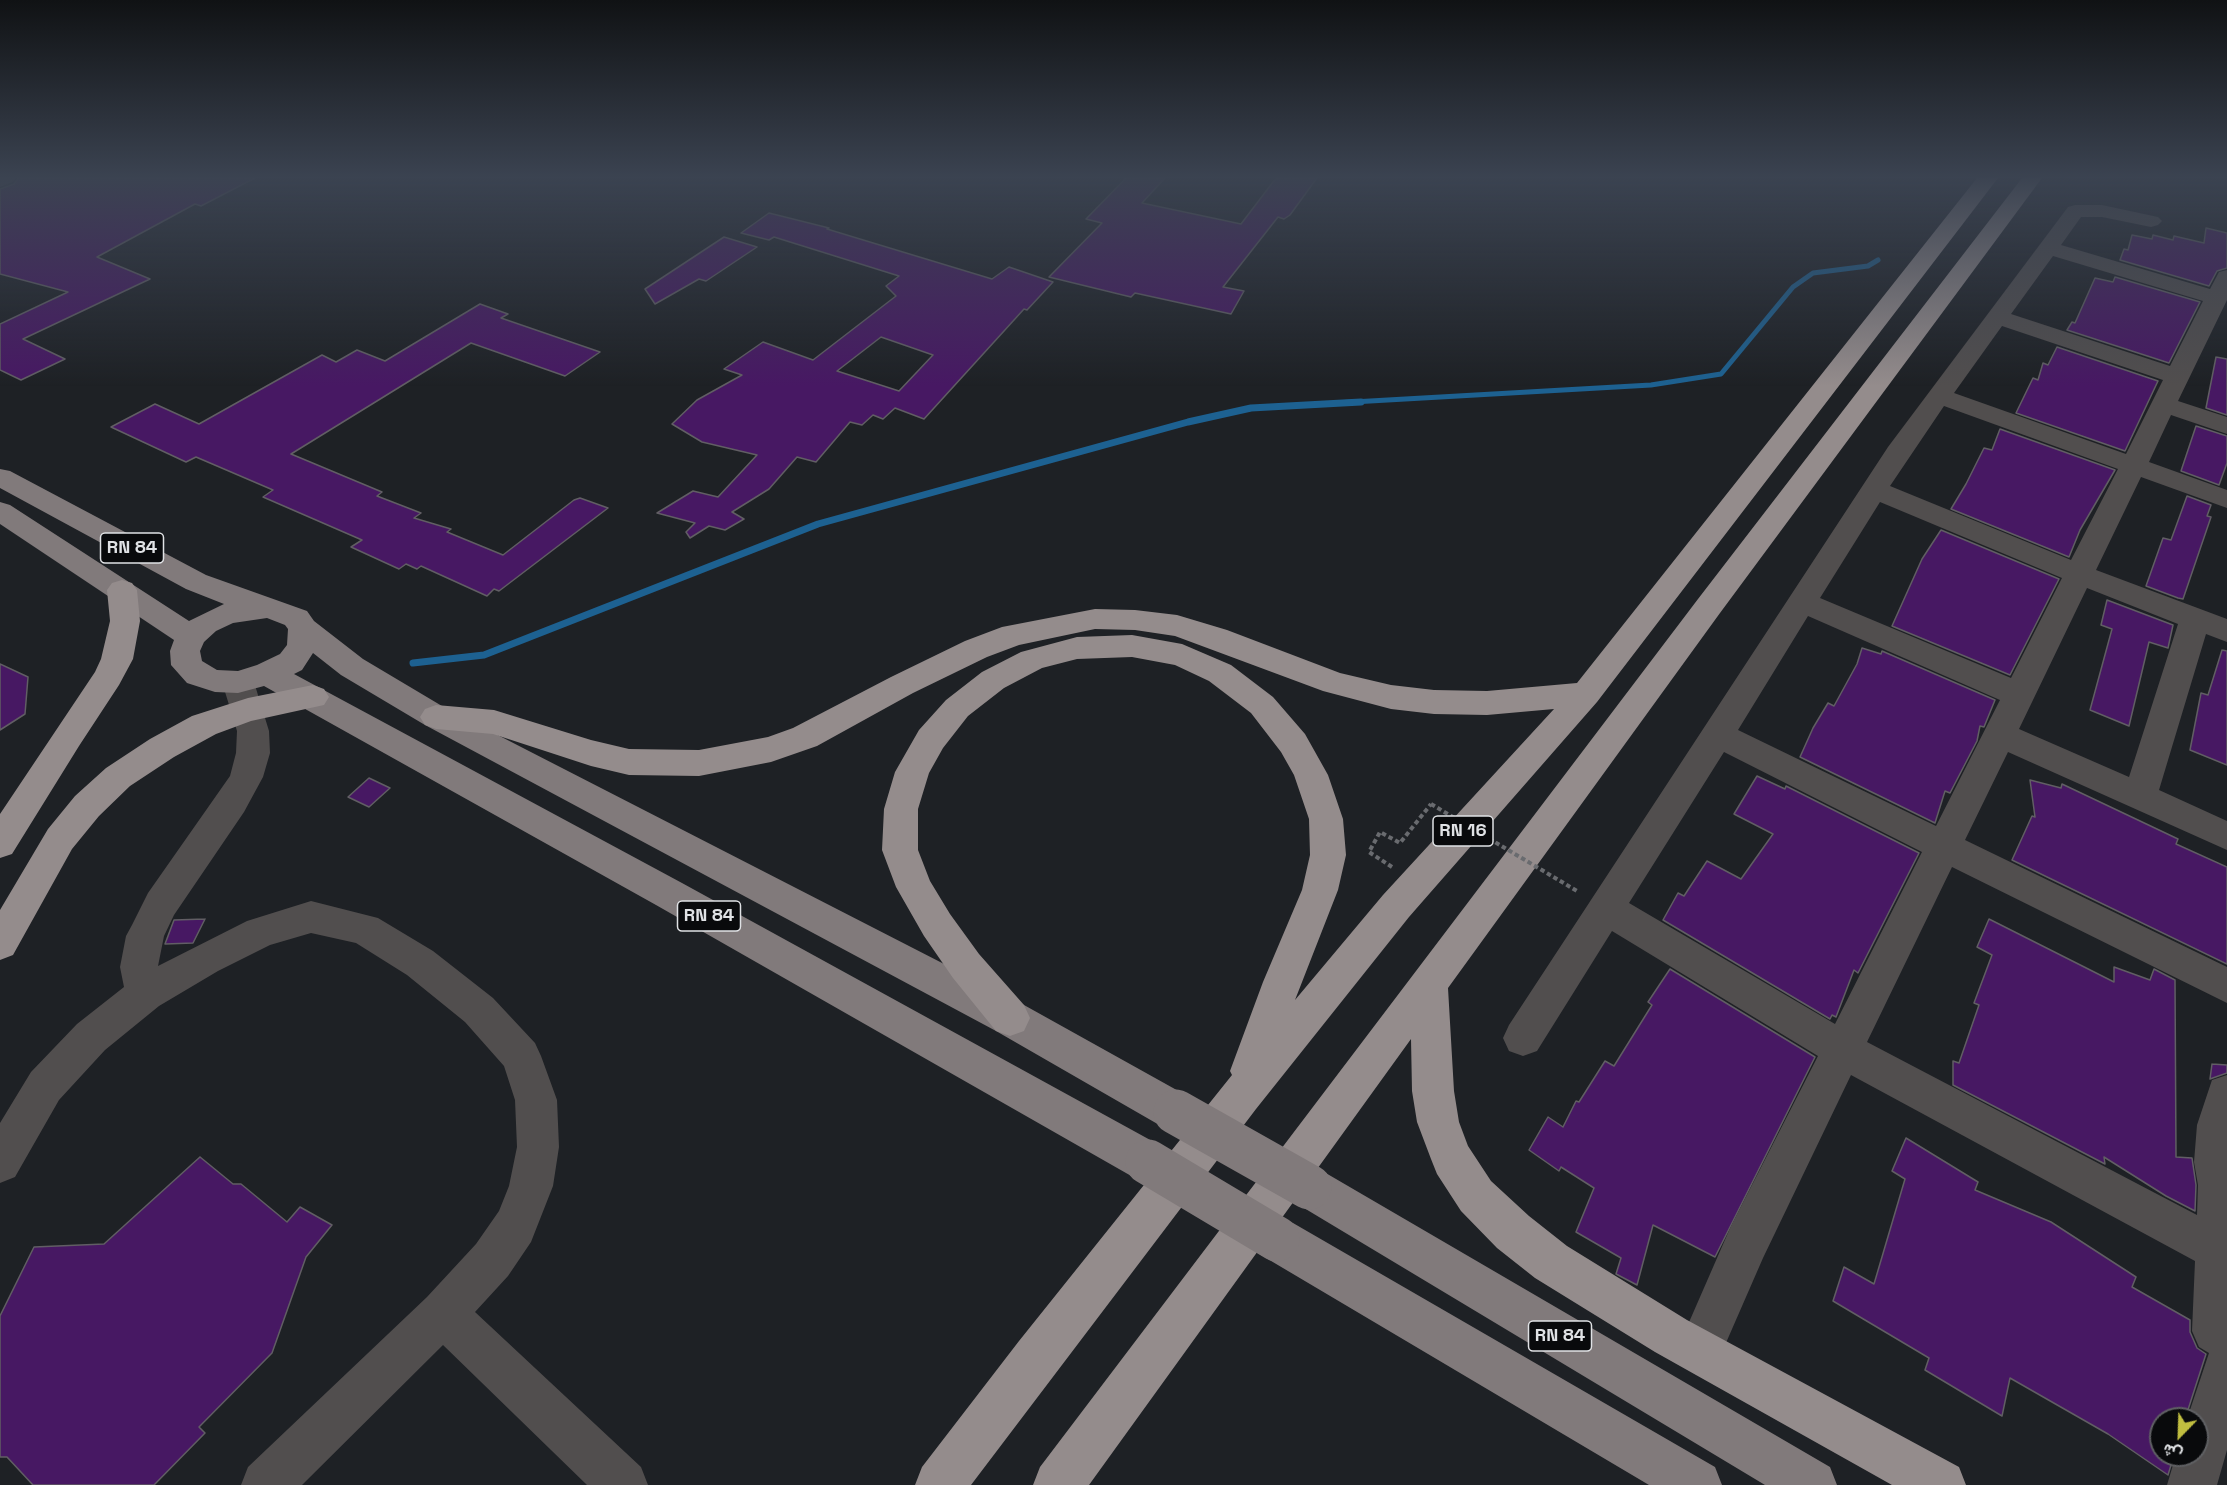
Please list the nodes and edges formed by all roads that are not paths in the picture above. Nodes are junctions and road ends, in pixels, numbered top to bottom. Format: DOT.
graph roads {
  1 [pos="1932,247"];
  2 [pos="1980,247"];
  3 [pos="2048,248"];
  4 [pos="2219,306"];
  5 [pos="1997,317"];
  6 [pos="2171,391"];
  7 [pos="1939,396"];
  8 [pos="2227,426"];
  9 [pos="2134,465"];
  10 [pos="0,477"];
  11 [pos="1874,489"];
  12 [pos="2227,499"];
  13 [pos="0,511"];
  14 [pos="2079,574"];
  15 [pos="122,590"];
  16 [pos="1802,602"];
  17 [pos="267,608"];
  18 [pos="2195,619"];
  19 [pos="303,628"];
  20 [pos="2227,631"];
  21 [pos="190,637"];
  22 [pos="251,689"];
  23 [pos="1586,694"];
  24 [pos="2020,695"];
  25 [pos="436,717"];
  26 [pos="1718,734"];
  27 [pos="2000,734"];
  28 [pos="2140,797"];
  29 [pos="2227,836"];
  30 [pos="0,844"];
  31 [pos="1944,846"];
  32 [pos="1591,899"];
  33 [pos="0,944"];
  34 [pos="1429,984"];
  35 [pos="2227,986"];
  36 [pos="145,994"];
  37 [pos="1010,1018"];
  38 [pos="1523,1038"];
  39 [pos="1843,1050"];
  40 [pos="2227,1094"];
  41 [pos="1241,1095"];
  42 [pos="0,1162"];
  43 [pos="2223,1189"];
  44 [pos="2217,1249"];
  45 [pos="443,1313"];
  46 [pos="1706,1336"];
  47 [pos="2227,1338"];
  48 [pos="2227,1366"];
  49 [pos="266,1485"];
  50 [pos="623,1485"];
  51 [pos="940,1485"];
  52 [pos="1058,1485"];
  53 [pos="1697,1485"];
  54 [pos="1812,1485"];
  55 [pos="1941,1485"];
  56 [pos="2192,1485"];
  1 -- 23 [label="highway, RN 16"];
  2 -- 34 [label="highway"];
  3 -- 4 [label="street"];
  3 -- 5 [label="street"];
  4 -- 6 [label="street"];
  5 -- 6 [label="street"];
  5 -- 7 [label="street"];
  6 -- 8 [label="street"];
  6 -- 9 [label="street"];
  7 -- 9 [label="street"];
  7 -- 11 [label="street"];
  9 -- 12 [label="street"];
  9 -- 14 [label="street"];
  10 -- 17 [label="main road, RN 84"];
  11 -- 14 [label="street"];
  11 -- 16 [label="street"];
  13 -- 15 [label="main road, RN 84"];
  14 -- 18 [label="street"];
  14 -- 24 [label="street"];
  15 -- 21 [label="main road, RN 84"];
  15 -- 30 [label="highway"];
  16 -- 24 [label="street"];
  16 -- 26 [label="street"];
  17 -- 19 [label="main road"];
  17 -- 21 [label="main road"];
  18 -- 20 [label="street"];
  18 -- 28 [label="street"];
  19 -- 22 [label="main road"];
  19 -- 25 [label="main road, RN 84"];
  21 -- 22 [label="main road"];
  22 -- 33 [label="highway"];
  22 -- 36 [label="street"];
  22 -- 53 [label="main road, RN 84, bridge"];
  23 -- 25 [label="highway"];
  23 -- 41 [label="highway, RN 16"];
  24 -- 27 [label="street"];
  25 -- 37 [label="main road, RN 84"];
  26 -- 31 [label="street"];
  26 -- 32 [label="street"];
  27 -- 28 [label="street"];
  27 -- 31 [label="street"];
  28 -- 29 [label="street"];
  31 -- 35 [label="street"];
  31 -- 39 [label="street"];
  32 -- 38 [label="street"];
  32 -- 39 [label="street"];
  34 -- 52 [label="highway"];
  34 -- 55 [label="highway"];
  36 -- 42 [label="street"];
  36 -- 45 [label="street"];
  37 -- 41 [label="highway"];
  37 -- 54 [label="main road, RN 84, bridge"];
  39 -- 44 [label="street"];
  39 -- 46 [label="street"];
  40 -- 43 [label="street"];
  41 -- 51 [label="highway, RN 16"];
  43 -- 44 [label="street"];
  44 -- 47 [label="street"];
  45 -- 49 [label="street"];
  45 -- 50 [label="street"];
  48 -- 56 [label="street"];
}
